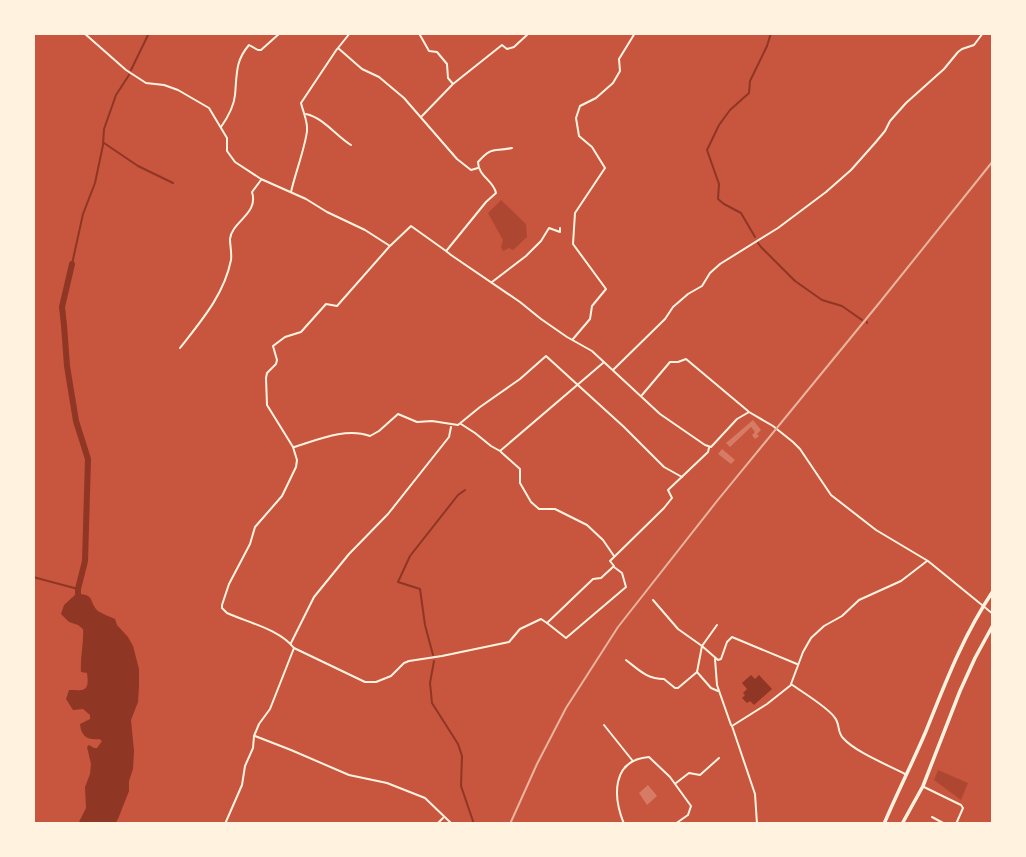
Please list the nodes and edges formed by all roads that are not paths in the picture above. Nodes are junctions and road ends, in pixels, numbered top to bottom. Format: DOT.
graph roads {
  1 [pos="84,33"];
  2 [pos="280,33"];
  3 [pos="350,33"];
  4 [pos="421,33"];
  5 [pos="529,33"];
  6 [pos="635,33"];
  7 [pos="983,33"];
  8 [pos="338,48"];
  9 [pos="453,85"];
  10 [pos="305,113"];
  11 [pos="421,117"];
  12 [pos="220,128"];
  13 [pos="351,145"];
  14 [pos="512,148"];
  15 [pos="478,168"];
  16 [pos="261,179"];
  17 [pos="291,192"];
  18 [pos="560,228"];
  19 [pos="390,246"];
  20 [pos="446,251"];
  21 [pos="492,283"];
  22 [pos="573,340"];
  23 [pos="180,348"];
  24 [pos="604,362"];
  25 [pos="612,371"];
  26 [pos="577,385"];
  27 [pos="641,396"];
  28 [pos="748,412"];
  29 [pos="460,424"];
  30 [pos="451,425"];
  31 [pos="293,447"];
  32 [pos="709,448"];
  33 [pos="500,451"];
  34 [pos="682,478"];
  35 [pos="614,557"];
  36 [pos="928,561"];
  37 [pos="614,566"];
  38 [pos="993,591"];
  39 [pos="653,600"];
  40 [pos="983,607"];
  41 [pos="993,614"];
  42 [pos="547,623"];
  43 [pos="717,625"];
  44 [pos="993,625"];
  45 [pos="291,644"];
  46 [pos="702,646"];
  47 [pos="294,648"];
  48 [pos="715,658"];
  49 [pos="625,660"];
  50 [pos="798,664"];
  51 [pos="697,672"];
  52 [pos="791,684"];
  53 [pos="718,691"];
  54 [pos="604,725"];
  55 [pos="732,726"];
  56 [pos="254,736"];
  57 [pos="719,758"];
  58 [pos="632,761"];
  59 [pos="906,775"];
  60 [pos="675,783"];
  61 [pos="923,786"];
  62 [pos="444,817"];
  63 [pos="932,817"];
  64 [pos="676,823"];
  65 [pos="225,824"];
  66 [pos="437,824"];
  67 [pos="452,824"];
  68 [pos="624,824"];
  69 [pos="757,824"];
  70 [pos="884,824"];
  71 [pos="902,824"];
  72 [pos="945,824"];
  73 [pos="957,824"];
  1 -- 12 [label="street"];
  2 -- 12 [label="street"];
  3 -- 8 [label="street"];
  4 -- 9 [label="street"];
  5 -- 9 [label="street"];
  6 -- 22 [label="street"];
  7 -- 25 [label="street"];
  8 -- 10 [label="street"];
  8 -- 11 [label="street"];
  9 -- 11 [label="street"];
  10 -- 13 [label="street"];
  10 -- 17 [label="street"];
  11 -- 15 [label="street"];
  12 -- 16 [label="street"];
  14 -- 15 [label="street"];
  15 -- 20 [label="street"];
  16 -- 17 [label="street"];
  16 -- 23 [label="street"];
  17 -- 19 [label="street"];
  18 -- 21 [label="street"];
  19 -- 20 [label="street"];
  19 -- 31 [label="street"];
  20 -- 21 [label="street"];
  21 -- 22 [label="street"];
  22 -- 24 [label="street"];
  24 -- 25 [label="street"];
  24 -- 26 [label="street"];
  25 -- 27 [label="street"];
  26 -- 29 [label="street"];
  26 -- 33 [label="street"];
  26 -- 34 [label="street"];
  27 -- 28 [label="street"];
  27 -- 32 [label="street"];
  28 -- 32 [label="street"];
  28 -- 36 [label="street"];
  29 -- 30 [label="street"];
  29 -- 33 [label="street"];
  30 -- 31 [label="street"];
  30 -- 45 [label="street"];
  31 -- 45 [label="street"];
  32 -- 34 [label="street"];
  33 -- 35 [label="street"];
  34 -- 35 [label="street"];
  35 -- 37 [label="street"];
  36 -- 40 [label="street"];
  36 -- 50 [label="street"];
  37 -- 42 [label="street"];
  37 -- 42 [label="street"];
  38 -- 40 [label="highway"];
  39 -- 46 [label="street"];
  40 -- 41 [label="street"];
  40 -- 59 [label="highway"];
  42 -- 47 [label="street"];
  43 -- 46 [label="street"];
  44 -- 61 [label="highway"];
  45 -- 47 [label="street"];
  46 -- 48 [label="street"];
  46 -- 51 [label="street"];
  47 -- 56 [label="street"];
  48 -- 50 [label="street"];
  48 -- 53 [label="street"];
  49 -- 51 [label="street"];
  50 -- 52 [label="street"];
  51 -- 53 [label="street"];
  52 -- 55 [label="street"];
  52 -- 59 [label="street"];
  53 -- 55 [label="street"];
  54 -- 58 [label="street"];
  55 -- 69 [label="street"];
  56 -- 62 [label="street"];
  56 -- 65 [label="street"];
  57 -- 60 [label="street"];
  58 -- 60 [label="street"];
  58 -- 68 [label="street"];
  59 -- 70 [label="highway"];
  60 -- 64 [label="street"];
  61 -- 71 [label="highway"];
  61 -- 73 [label="street"];
  62 -- 66 [label="street"];
  62 -- 67 [label="street"];
  63 -- 72 [label="street"];
}
